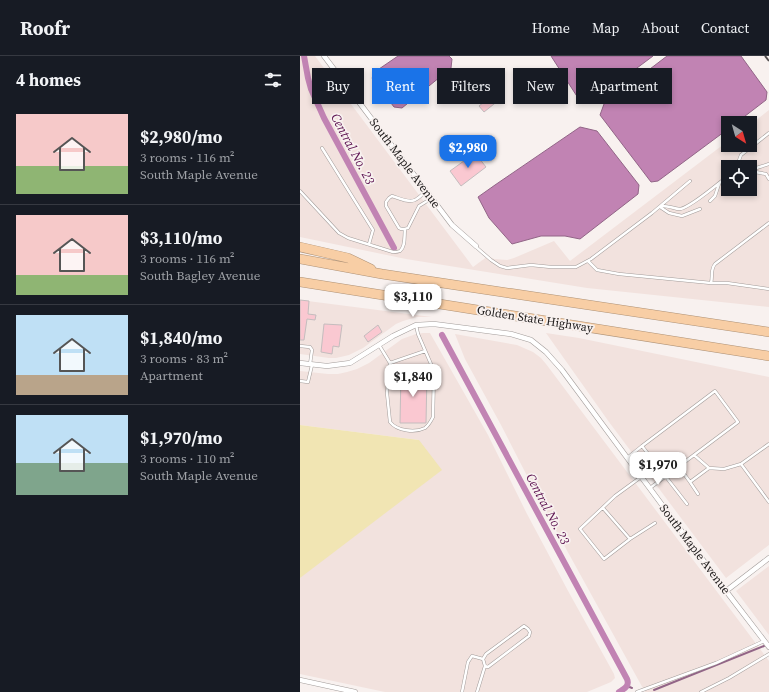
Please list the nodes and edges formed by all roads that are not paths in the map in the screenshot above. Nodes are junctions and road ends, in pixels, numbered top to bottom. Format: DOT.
graph roads {
  1 [pos="324,56"];
  2 [pos="769,133"];
  3 [pos="322,148"];
  4 [pos="739,160"];
  5 [pos="769,164"];
  6 [pos="757,168"];
  7 [pos="757,172"];
  8 [pos="769,179"];
  9 [pos="690,181"];
  10 [pos="719,183"];
  11 [pos="300,191"];
  12 [pos="426,191"];
  13 [pos="432,198"];
  14 [pos="710,201"];
  15 [pos="659,207"];
  16 [pos="700,209"];
  17 [pos="769,223"];
  18 [pos="405,229"];
  19 [pos="368,244"];
  20 [pos="476,246"];
  21 [pos="300,247"];
  22 [pos="300,260"];
  23 [pos="588,261"];
  24 [pos="382,274"];
  25 [pos="300,282"];
  26 [pos="711,283"];
  27 [pos="769,289"];
  28 [pos="416,325"];
  29 [pos="769,332"];
  30 [pos="379,345"];
  31 [pos="300,346"];
  32 [pos="425,351"];
  33 [pos="769,356"];
  34 [pos="300,363"];
  35 [pos="390,363"];
  36 [pos="311,364"];
  37 [pos="300,381"];
  38 [pos="769,444"];
  39 [pos="642,446"];
  40 [pos="766,446"];
  41 [pos="768,449"];
  42 [pos="694,455"];
  43 [pos="627,458"];
  44 [pos="741,464"];
  45 [pos="679,467"];
  46 [pos="709,468"];
  47 [pos="641,476"];
  48 [pos="666,477"];
  49 [pos="690,482"];
  50 [pos="650,488"];
  51 [pos="698,494"];
  52 [pos="769,502"];
  53 [pos="687,504"];
  54 [pos="603,508"];
  55 [pos="654,523"];
  56 [pos="630,539"];
  57 [pos="769,558"];
  58 [pos="726,590"];
  59 [pos="765,641"];
  60 [pos="769,647"];
  61 [pos="769,654"];
  62 [pos="483,659"];
  63 [pos="485,666"];
  64 [pos="300,680"];
  65 [pos="355,692"];
  66 [pos="462,692"];
  67 [pos="477,692"];
  68 [pos="636,692"];
  69 [pos="701,692"];
  1 -- 12 [label="street, South Maple Avenue"];
  2 -- 4 [label="lane"];
  3 -- 19 [label="lane"];
  5 -- 6 [label="lane"];
  7 -- 8 [label="lane"];
  9 -- 15 [label="lane"];
  10 -- 14 [label="lane"];
  10 -- 15 [label="lane"];
  11 -- 19 [label="lane"];
  12 -- 13 [label="street, South Maple Avenue"];
  12 -- 18 [label="lane"];
  13 -- 18 [label="lane"];
  13 -- 20 [label="street, South Maple Avenue"];
  15 -- 16 [label="lane"];
  15 -- 23 [label="lane"];
  17 -- 26 [label="lane"];
  18 -- 19 [label="lane"];
  20 -- 23 [label="lane"];
  21 -- 24 [label="highway"];
  22 -- 24 [label="highway, Golden State Highway"];
  23 -- 26 [label="lane"];
  24 -- 29 [label="highway, Golden State Highway"];
  25 -- 33 [label="highway, Golden State Highway"];
  26 -- 27 [label="lane"];
  28 -- 30 [label="street"];
  28 -- 32 [label="lane"];
  28 -- 43 [label="street, South Maple Avenue"];
  30 -- 35 [label="lane"];
  30 -- 36 [label="street"];
  31 -- 36 [label="lane"];
  32 -- 35 [label="lane"];
  32 -- 35 [label="lane"];
  34 -- 36 [label="street"];
  36 -- 37 [label="lane"];
  38 -- 40 [label="lane"];
  39 -- 42 [label="lane"];
  39 -- 43 [label="lane"];
  39 -- 48 [label="lane"];
  40 -- 41 [label="lane"];
  40 -- 44 [label="lane"];
  42 -- 45 [label="lane"];
  42 -- 46 [label="lane"];
  43 -- 47 [label="street, South Maple Avenue"];
  44 -- 46 [label="lane"];
  44 -- 52 [label="lane"];
  45 -- 48 [label="lane"];
  45 -- 49 [label="lane"];
  46 -- 49 [label="lane"];
  47 -- 50 [label="street, South Maple Avenue"];
  47 -- 54 [label="lane"];
  48 -- 50 [label="lane"];
  48 -- 53 [label="lane"];
  49 -- 51 [label="lane"];
  50 -- 58 [label="street, South Maple Avenue"];
  54 -- 56 [label="lane"];
  54 -- 56 [label="lane"];
  55 -- 56 [label="lane"];
  57 -- 58 [label="street"];
  58 -- 59 [label="street, South Maple Avenue"];
  59 -- 60 [label="street, South Maple Avenue"];
  59 -- 68 [label="lane"];
  61 -- 69 [label="lane"];
  62 -- 63 [label="lane"];
  62 -- 63 [label="lane"];
  62 -- 66 [label="lane"];
  63 -- 67 [label="lane"];
  64 -- 65 [label="street"];
}
